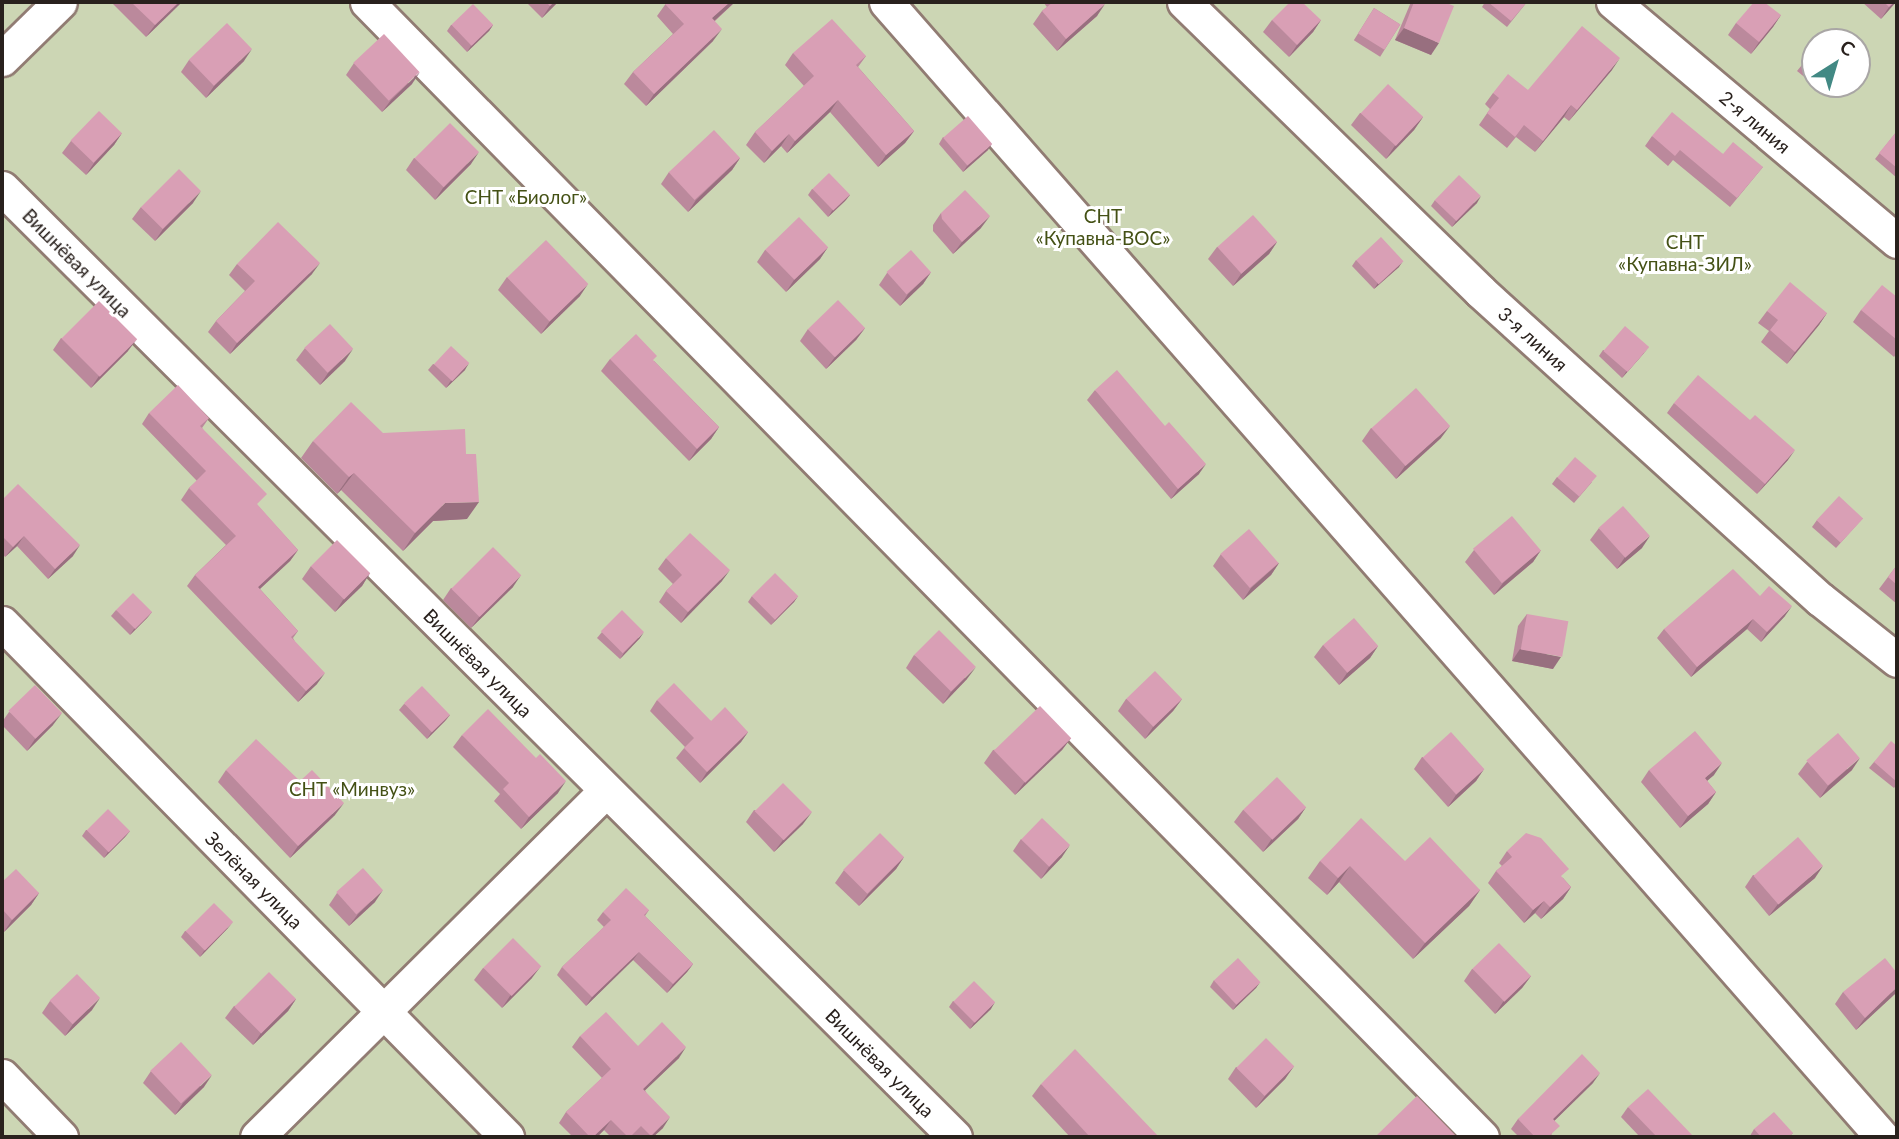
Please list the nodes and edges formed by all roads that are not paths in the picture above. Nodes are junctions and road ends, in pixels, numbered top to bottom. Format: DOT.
graph roads {
  1 [pos="60,2"];
  2 [pos="367,2"];
  3 [pos="886,2"];
  4 [pos="1184,2"];
  5 [pos="1613,2"];
  6 [pos="2,59"];
  7 [pos="2,188"];
  8 [pos="1897,242"];
  9 [pos="2,623"];
  10 [pos="1897,660"];
  11 [pos="606,790"];
  12 [pos="384,1011"];
  13 [pos="2,1076"];
  14 [pos="61,1137"];
  15 [pos="257,1137"];
  16 [pos="507,1137"];
  17 [pos="955,1137"];
  18 [pos="1482,1137"];
  19 [pos="1882,1137"];
  1 -- 6 [label="street"];
  2 -- 18 [label="street"];
  3 -- 19 [label="street"];
  4 -- 10 [label="street, 3-я линия"];
  5 -- 8 [label="street, 2-я линия"];
  7 -- 11 [label="street, Вишнёвая улица"];
  9 -- 12 [label="street, Зелёная улица"];
  11 -- 12 [label="street"];
  11 -- 17 [label="street, Вишнёвая улица"];
  12 -- 15 [label="street"];
  12 -- 16 [label="street, Зелёная улица"];
  13 -- 14 [label="street"];
}
